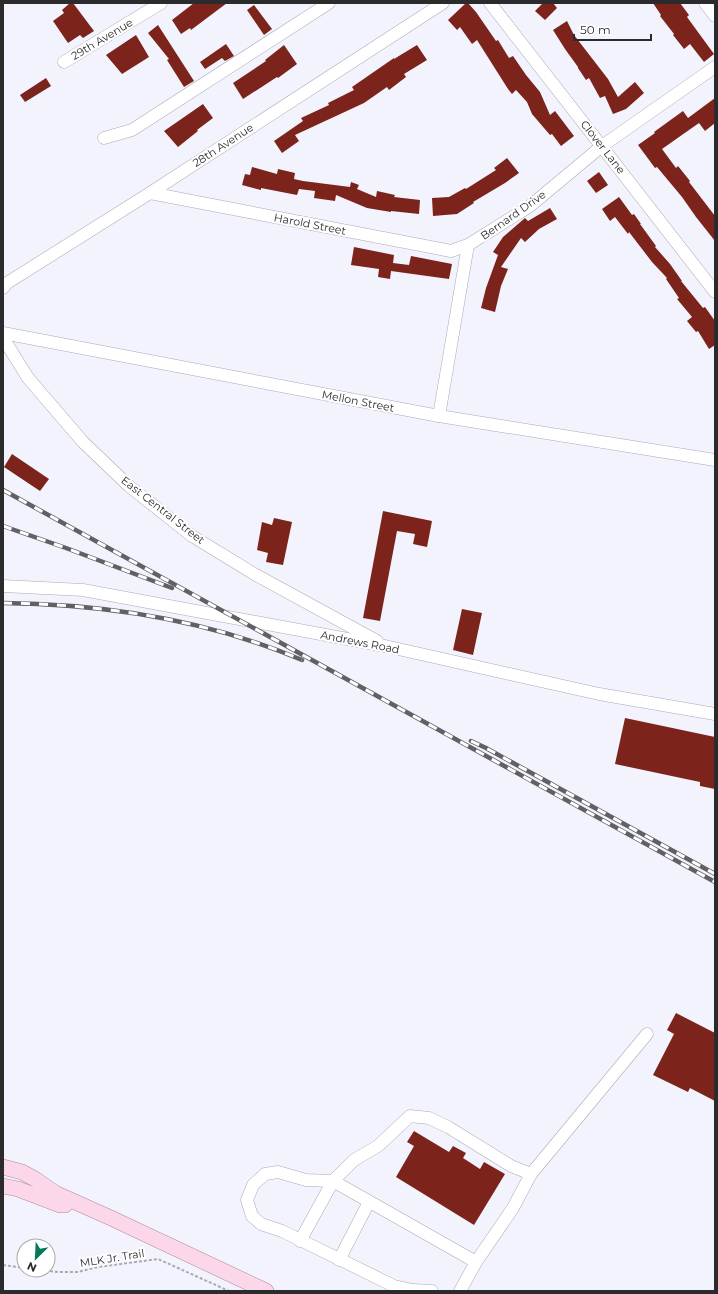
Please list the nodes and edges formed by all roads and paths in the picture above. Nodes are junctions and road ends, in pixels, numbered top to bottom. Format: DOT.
graph roads {
  1 [pos="161,3"];
  2 [pos="329,3"];
  3 [pos="443,3"];
  4 [pos="490,3"];
  5 [pos="705,3"];
  6 [pos="715,16"];
  7 [pos="64,62"];
  8 [pos="715,67"];
  9 [pos="104,138"];
  10 [pos="602,146"];
  11 [pos="150,193"];
  12 [pos="468,245"];
  13 [pos="3,288"];
  14 [pos="715,292"];
  15 [pos="3,333"];
  16 [pos="3,338"];
  17 [pos="439,416"];
  18 [pos="715,460"];
  19 [pos="3,586"];
  20 [pos="385,646"];
  21 [pos="715,714"];
  22 [pos="647,1034"];
  23 [pos="3,1156"];
  24 [pos="3,1167"];
  25 [pos="531,1174"];
  26 [pos="3,1180"];
  27 [pos="332,1181"];
  28 [pos="3,1186"];
  29 [pos="55,1193"];
  30 [pos="76,1202"];
  31 [pos="369,1202"];
  32 [pos="92,1210"];
  33 [pos="300,1241"];
  34 [pos="339,1260"];
  35 [pos="476,1262"];
  36 [pos="3,1265"];
  37 [pos="16,1267"];
  38 [pos="56,1272"];
  39 [pos="229,1291"];
  40 [pos="266,1291"];
  41 [pos="432,1291"];
  42 [pos="460,1291"];
  1 -- 7 [label="street, 29th Avenue"];
  2 -- 9 [label="street"];
  3 -- 11 [label="street, 28th Avenue"];
  4 -- 10 [label="street, Clover Lane"];
  5 -- 6 [label="street"];
  8 -- 10 [label="street, Bernard Drive"];
  10 -- 12 [label="street, Bernard Drive"];
  10 -- 14 [label="street, Clover Lane"];
  11 -- 12 [label="street, Harold Street"];
  11 -- 13 [label="street, 28th Avenue"];
  12 -- 17 [label="street, Bernard Drive"];
  15 -- 17 [label="street, Mellon Street"];
  16 -- 20 [label="street, East Central Street"];
  17 -- 18 [label="street, Mellon Street"];
  19 -- 20 [label="street, Andrews Road"];
  20 -- 21 [label="street, Andrews Road"];
  22 -- 25 [label="street"];
  23 -- 30 [label="main road"];
  24 -- 29 [label="main road"];
  25 -- 27 [label="street"];
  25 -- 35 [label="street"];
  26 -- 29 [label="main road"];
  27 -- 31 [label="street"];
  27 -- 33 [label="street"];
  27 -- 33 [label="street"];
  28 -- 32 [label="main road"];
  29 -- 30 [label="main road"];
  30 -- 32 [label="main road"];
  31 -- 34 [label="street"];
  31 -- 35 [label="street"];
  32 -- 40 [label="main road"];
  33 -- 34 [label="street"];
  34 -- 41 [label="street"];
  35 -- 42 [label="street"];
  36 -- 37 [label="path"];
  38 -- 39 [label="path, MLK Jr. Trail"];
}
